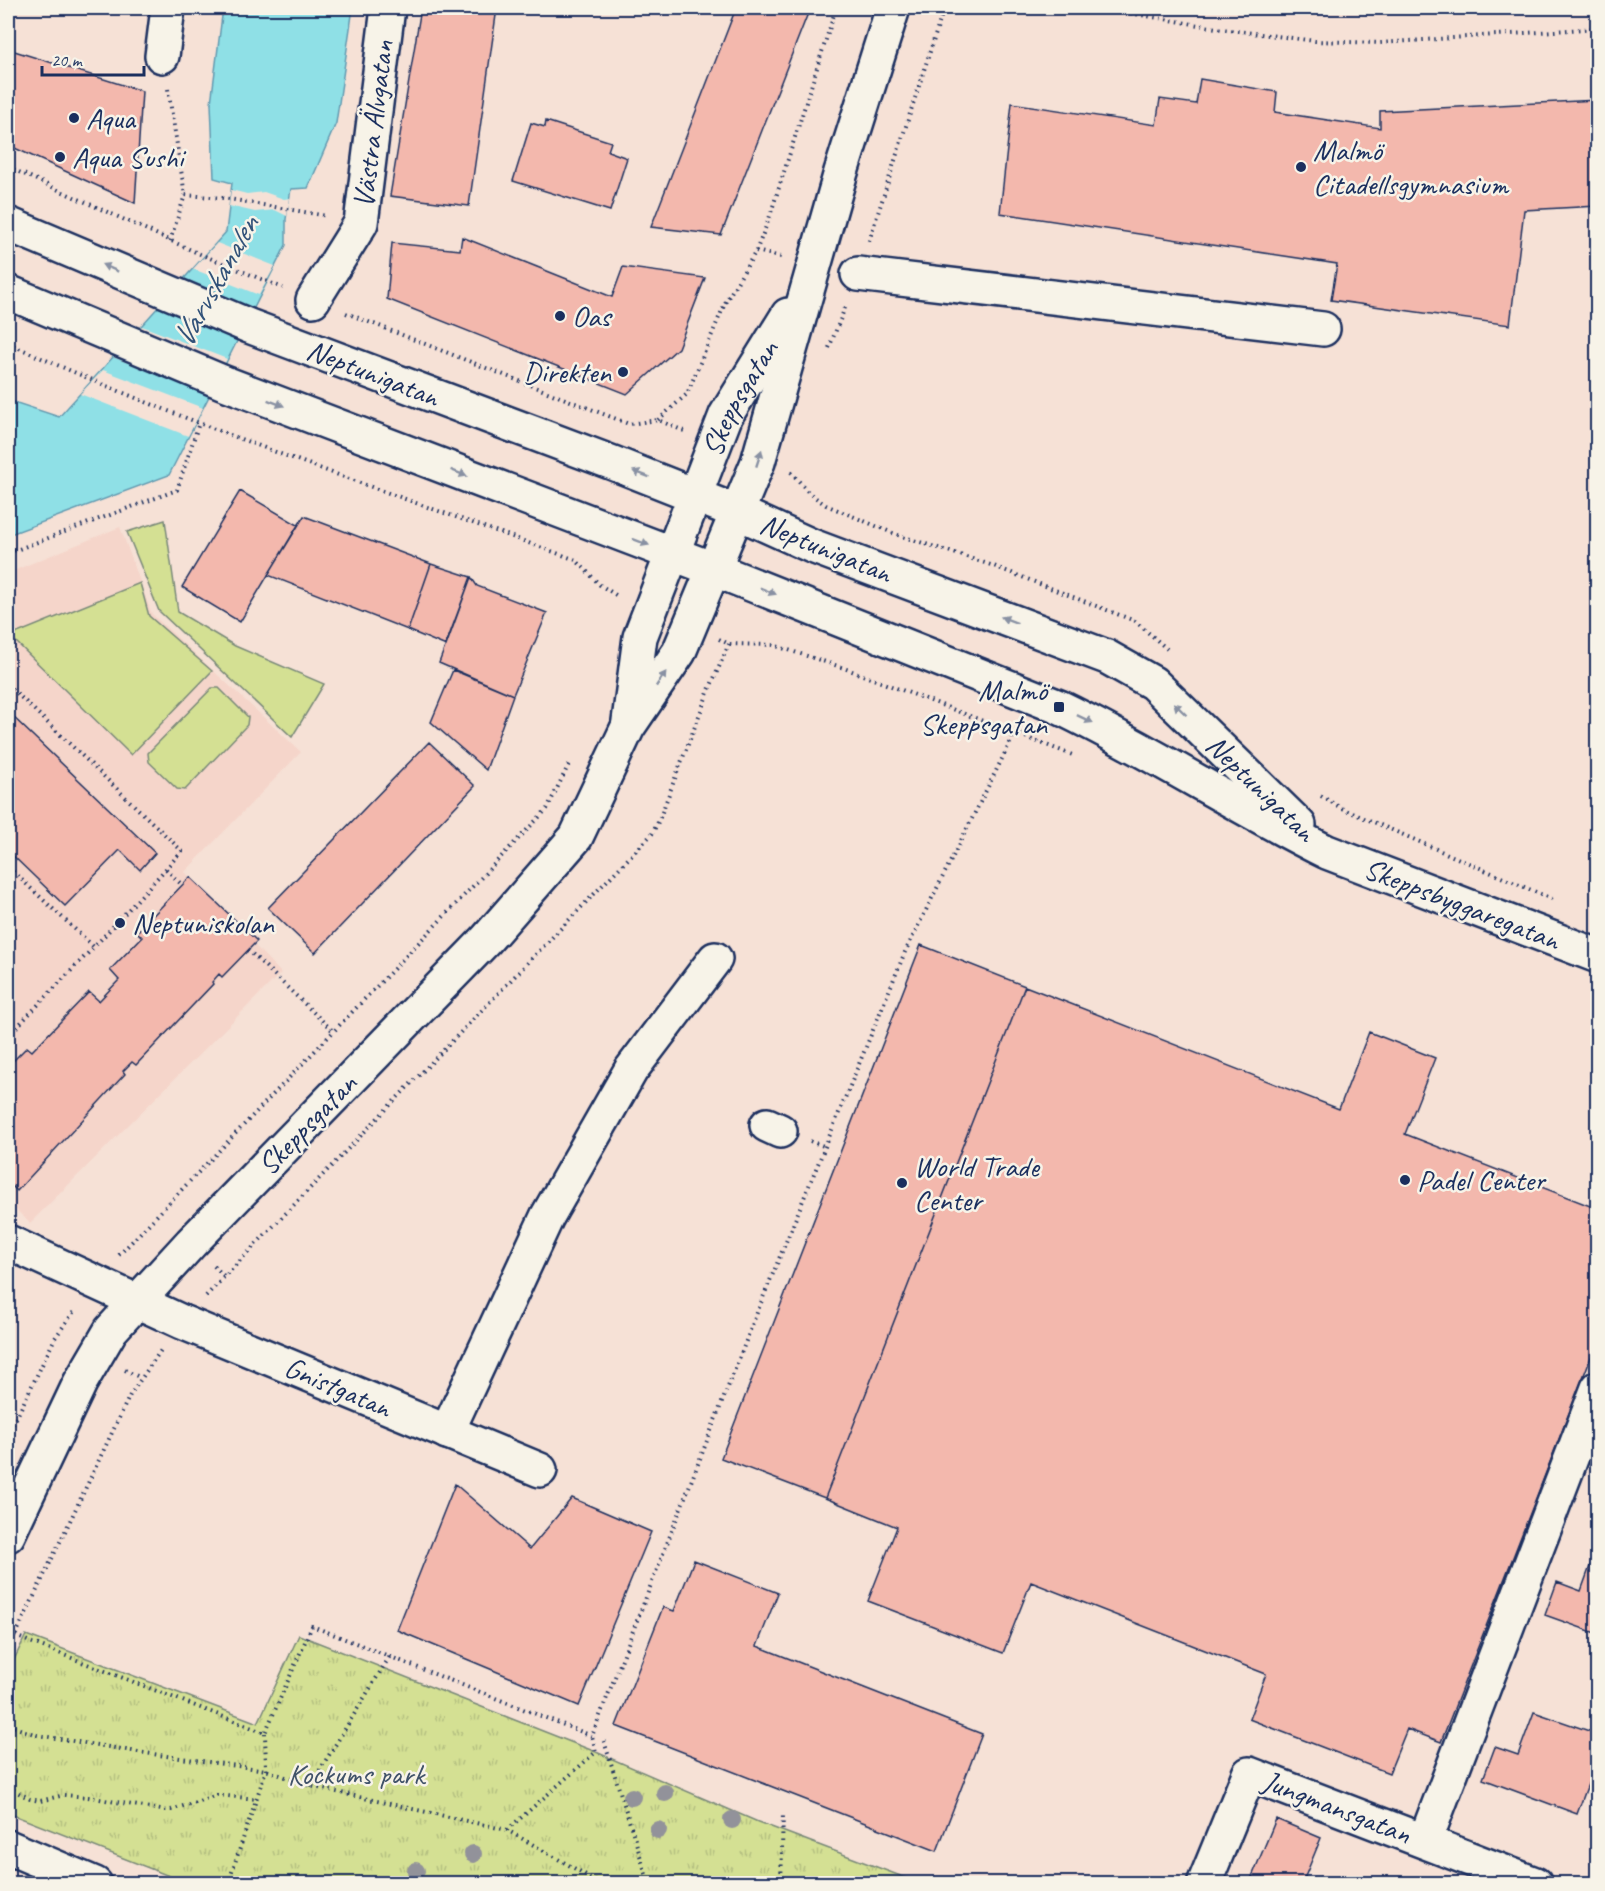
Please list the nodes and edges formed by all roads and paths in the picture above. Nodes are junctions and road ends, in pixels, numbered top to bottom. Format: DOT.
graph roads {
  1 [pos="168,8"];
  2 [pos="388,8"];
  3 [pos="836,8"];
  4 [pos="893,8"];
  5 [pos="944,8"];
  6 [pos="1101,8"];
  7 [pos="1598,28"];
  8 [pos="162,56"];
  9 [pos="8,167"];
  10 [pos="185,195"];
  11 [pos="297,209"];
  12 [pos="8,224"];
  13 [pos="170,241"];
  14 [pos="858,274"];
  15 [pos="808,283"];
  16 [pos="8,292"];
  17 [pos="313,300"];
  18 [pos="1323,329"];
  19 [pos="8,343"];
  20 [pos="829,349"];
  21 [pos="199,423"];
  22 [pos="696,495"];
  23 [pos="737,512"];
  24 [pos="8,553"];
  25 [pos="672,554"];
  26 [pos="713,569"];
  27 [pos="650,610"];
  28 [pos="690,627"];
  29 [pos="729,644"];
  30 [pos="8,685"];
  31 [pos="628,727"];
  32 [pos="1015,733"];
  33 [pos="1078,757"];
  34 [pos="572,759"];
  35 [pos="1327,852"];
  36 [pos="8,867"];
  37 [pos="166,869"];
  38 [pos="182,885"];
  39 [pos="93,947"];
  40 [pos="248,950"];
  41 [pos="1598,956"];
  42 [pos="715,959"];
  43 [pos="333,1031"];
  44 [pos="8,1036"];
  45 [pos="8,1242"];
  46 [pos="94,1281"];
  47 [pos="136,1300"];
  48 [pos="182,1322"];
  49 [pos="1598,1388"];
  50 [pos="447,1432"];
  51 [pos="8,1435"];
  52 [pos="540,1470"];
  53 [pos="8,1535"];
  54 [pos="15,1636"];
  55 [pos="8,1651"];
  56 [pos="390,1656"];
  57 [pos="8,1725"];
  58 [pos="265,1733"];
  59 [pos="591,1736"];
  60 [pos="604,1741"];
  61 [pos="266,1770"];
  62 [pos="310,1786"];
  63 [pos="8,1787"];
  64 [pos="256,1799"];
  65 [pos="783,1814"];
  66 [pos="507,1830"];
  67 [pos="1425,1841"];
  68 [pos="8,1847"];
  69 [pos="95,1884"];
  70 [pos="228,1884"];
  71 [pos="602,1884"];
  72 [pos="649,1884"];
  73 [pos="781,1884"];
  74 [pos="1204,1884"];
  75 [pos="1535,1884"];
  1 -- 8 [label="street"];
  2 -- 17 [label="street, Västra Älvgatan"];
  3 -- 17 [label="path"];
  4 -- 15 [label="street, Skeppsgatan"];
  5 -- 14 [label="path"];
  6 -- 7 [label="path"];
  8 -- 10 [label="path"];
  9 -- 13 [label="path"];
  10 -- 11 [label="path"];
  10 -- 13 [label="path"];
  22 -- 12 [label="street, Neptunigatan, one-way"];
  13 -- 17 [label="path"];
  14 -- 18 [label="street"];
  14 -- 20 [label="path"];
  15 -- 22 [label="street, Skeppsgatan"];
  23 -- 15 [label="street, Skeppsgatan, one-way"];
  16 -- 25 [label="street, Neptunigatan, one-way"];
  19 -- 21 [label="path"];
  21 -- 24 [label="path"];
  21 -- 27 [label="path"];
  22 -- 23 [label="street, Neptunigatan"];
  22 -- 25 [label="street, Skeppsgatan"];
  23 -- 26 [label="street, Skeppsgatan"];
  35 -- 23 [label="street, Neptunigatan, one-way"];
  25 -- 26 [label="street, Neptunigatan"];
  25 -- 27 [label="street, Skeppsgatan"];
  26 -- 28 [label="street, Skeppsgatan"];
  26 -- 35 [label="street, Neptunigatan, one-way"];
  27 -- 31 [label="street, Skeppsgatan"];
  28 -- 29 [label="path"];
  31 -- 28 [label="street, Skeppsgatan, one-way"];
  29 -- 32 [label="path"];
  29 -- 48 [label="path"];
  30 -- 37 [label="path"];
  31 -- 47 [label="street, Skeppsgatan"];
  32 -- 33 [label="path"];
  32 -- 59 [label="path"];
  34 -- 43 [label="path"];
  35 -- 41 [label="street, Skeppsbyggaregatan"];
  36 -- 39 [label="path"];
  37 -- 38 [label="path"];
  37 -- 39 [label="path"];
  39 -- 44 [label="path"];
  40 -- 43 [label="path"];
  42 -- 50 [label="street"];
  43 -- 46 [label="path"];
  45 -- 46 [label="street, Gnistgatan"];
  46 -- 47 [label="street, Gnistgatan"];
  46 -- 51 [label="path"];
  47 -- 48 [label="street, Gnistgatan"];
  47 -- 53 [label="street, Skeppsgatan"];
  48 -- 50 [label="street, Gnistgatan"];
  48 -- 54 [label="path"];
  49 -- 67 [label="street"];
  50 -- 52 [label="street, Gnistgatan"];
  54 -- 55 [label="path"];
  54 -- 58 [label="path"];
  56 -- 58 [label="path"];
  56 -- 59 [label="path"];
  56 -- 62 [label="path"];
  57 -- 61 [label="path"];
  58 -- 61 [label="path"];
  59 -- 66 [label="path"];
  60 -- 72 [label="path"];
  61 -- 62 [label="path"];
  61 -- 64 [label="path"];
  62 -- 66 [label="path"];
  63 -- 64 [label="path"];
  64 -- 70 [label="path"];
  65 -- 73 [label="path"];
  66 -- 71 [label="path"];
  67 -- 74 [label="street, Jungmansgatan"];
  67 -- 75 [label="street, Jungmansgatan"];
  68 -- 69 [label="street"];
}
